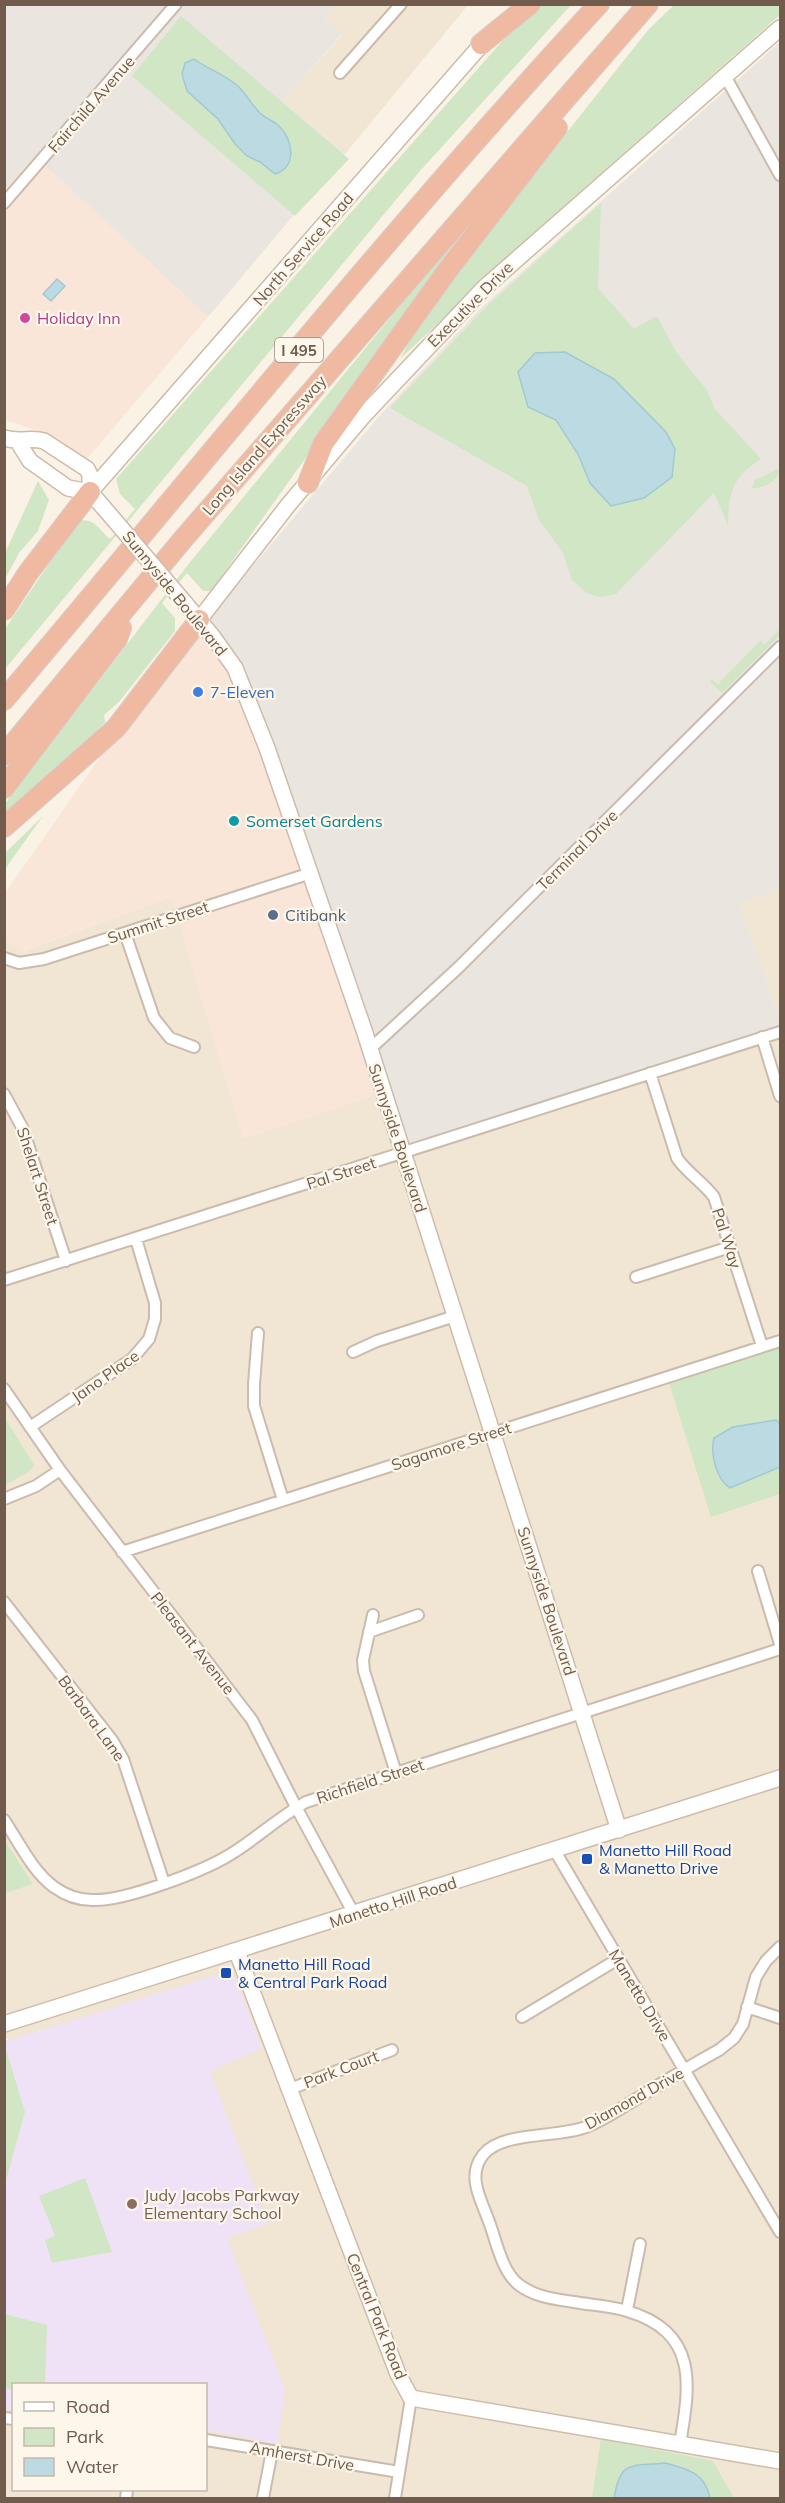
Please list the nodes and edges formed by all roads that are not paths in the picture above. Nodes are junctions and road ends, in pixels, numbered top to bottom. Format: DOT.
graph roads {
  1 [pos="176,4"];
  2 [pos="401,4"];
  3 [pos="515,4"];
  4 [pos="530,4"];
  5 [pos="599,4"];
  6 [pos="647,5"];
  7 [pos="780,28"];
  8 [pos="481,44"];
  9 [pos="339,74"];
  10 [pos="725,76"];
  11 [pos="780,175"];
  12 [pos="4,203"];
  13 [pos="11,440"];
  14 [pos="308,483"];
  15 [pos="90,492"];
  16 [pos="132,600"];
  17 [pos="4,610"];
  18 [pos="200,620"];
  19 [pos="780,647"];
  20 [pos="4,700"];
  21 [pos="4,755"];
  22 [pos="4,788"];
  23 [pos="4,827"];
  24 [pos="311,873"];
  25 [pos="125,933"];
  26 [pos="4,958"];
  27 [pos="780,1032"];
  28 [pos="762,1038"];
  29 [pos="194,1047"];
  30 [pos="370,1049"];
  31 [pos="650,1073"];
  32 [pos="4,1094"];
  33 [pos="780,1096"];
  34 [pos="403,1152"];
  35 [pos="136,1239"];
  36 [pos="730,1247"];
  37 [pos="66,1261"];
  38 [pos="636,1277"];
  39 [pos="4,1280"];
  40 [pos="455,1316"];
  41 [pos="258,1333"];
  42 [pos="780,1341"];
  43 [pos="762,1346"];
  44 [pos="353,1352"];
  45 [pos="4,1389"];
  46 [pos="30,1427"];
  47 [pos="493,1432"];
  48 [pos="60,1470"];
  49 [pos="4,1499"];
  50 [pos="283,1500"];
  51 [pos="122,1552"];
  52 [pos="758,1571"];
  53 [pos="4,1602"];
  54 [pos="418,1615"];
  55 [pos="373,1616"];
  56 [pos="369,1632"];
  57 [pos="780,1644"];
  58 [pos="780,1649"];
  59 [pos="583,1713"];
  60 [pos="396,1773"];
  61 [pos="780,1778"];
  62 [pos="296,1807"];
  63 [pos="4,1821"];
  64 [pos="619,1830"];
  65 [pos="555,1851"];
  66 [pos="164,1882"];
  67 [pos="354,1914"];
  68 [pos="780,1947"];
  69 [pos="237,1952"];
  70 [pos="618,1959"];
  71 [pos="747,2007"];
  72 [pos="522,2017"];
  73 [pos="780,2018"];
  74 [pos="4,2024"];
  75 [pos="392,2050"];
  76 [pos="684,2070"];
  77 [pos="290,2089"];
  78 [pos="780,2232"];
  79 [pos="640,2244"];
  80 [pos="627,2310"];
  81 [pos="411,2398"];
  82 [pos="207,2440"];
  83 [pos="680,2444"];
  84 [pos="272,2451"];
  85 [pos="780,2461"];
  86 [pos="399,2472"];
  87 [pos="263,2499"];
  88 [pos="395,2499"];
  1 -- 12 [label="street, Fairchild Avenue"];
  2 -- 9 [label="street"];
  3 -- 8 [label="main road, North Service Road"];
  4 -- 8 [label="highway"];
  5 -- 20 [label="highway, Long Island Expressway / I 495"];
  6 -- 14 [label="highway"];
  6 -- 16 [label="highway, Long Island Expressway / I 495"];
  7 -- 10 [label="main road, Executive Drive"];
  8 -- 15 [label="main road, North Service Road"];
  10 -- 11 [label="street"];
  10 -- 14 [label="main road, Executive Drive"];
  13 -- 15 [label="main road, Sunnyside Boulevard"];
  13 -- 15 [label="main road, Sunnyside Boulevard"];
  14 -- 18 [label="main road, Executive Drive"];
  15 -- 17 [label="highway"];
  15 -- 18 [label="main road, Sunnyside Boulevard, bridge"];
  16 -- 21 [label="highway, Long Island Expressway / I 495"];
  16 -- 22 [label="highway"];
  18 -- 23 [label="highway"];
  18 -- 24 [label="main road, Sunnyside Boulevard"];
  19 -- 30 [label="street, Terminal Drive"];
  24 -- 25 [label="street, Summit Street"];
  24 -- 30 [label="main road, Sunnyside Boulevard"];
  25 -- 26 [label="street, Summit Street"];
  25 -- 29 [label="street"];
  27 -- 28 [label="street, Pal Street"];
  28 -- 31 [label="street, Pal Street"];
  28 -- 33 [label="street"];
  30 -- 34 [label="main road, Sunnyside Boulevard"];
  31 -- 34 [label="street, Pal Street"];
  31 -- 36 [label="street, Pal Way"];
  32 -- 37 [label="street, Shelart Street"];
  34 -- 35 [label="street, Pal Street"];
  34 -- 40 [label="main road, Sunnyside Boulevard"];
  35 -- 37 [label="street, Pal Street"];
  35 -- 46 [label="street, Jano Place"];
  36 -- 38 [label="street"];
  36 -- 43 [label="street, Pal Way"];
  37 -- 39 [label="street, Pal Street"];
  40 -- 44 [label="street"];
  40 -- 47 [label="main road, Sunnyside Boulevard"];
  41 -- 50 [label="street"];
  42 -- 43 [label="street, Sagamore Street"];
  43 -- 47 [label="street, Sagamore Street"];
  45 -- 46 [label="street, Pleasant Avenue"];
  46 -- 48 [label="street, Pleasant Avenue"];
  47 -- 50 [label="street, Sagamore Street"];
  47 -- 59 [label="main road, Sunnyside Boulevard"];
  48 -- 49 [label="street"];
  48 -- 51 [label="street, Pleasant Avenue"];
  50 -- 51 [label="street, Sagamore Street"];
  51 -- 62 [label="street, Pleasant Avenue"];
  52 -- 57 [label="street"];
  53 -- 66 [label="street, Barbara Lane"];
  54 -- 56 [label="street"];
  55 -- 56 [label="street"];
  56 -- 60 [label="street"];
  58 -- 59 [label="street, Richfield Street"];
  59 -- 60 [label="street, Richfield Street"];
  59 -- 64 [label="main road, Sunnyside Boulevard"];
  60 -- 62 [label="street, Richfield Street"];
  61 -- 64 [label="main road, Manetto Hill Road"];
  62 -- 66 [label="street, Richfield Street"];
  62 -- 67 [label="street, Pleasant Avenue"];
  63 -- 66 [label="street, Richfield Street"];
  64 -- 65 [label="main road, Manetto Hill Road"];
  65 -- 67 [label="main road, Manetto Hill Road"];
  65 -- 70 [label="street, Manetto Drive"];
  67 -- 69 [label="main road, Manetto Hill Road"];
  68 -- 71 [label="street, Diamond Drive"];
  69 -- 74 [label="main road, Manetto Hill Road"];
  69 -- 77 [label="main road, Central Park Road"];
  70 -- 72 [label="street"];
  70 -- 76 [label="street, Manetto Drive"];
  71 -- 73 [label="street"];
  71 -- 76 [label="street, Diamond Drive"];
  75 -- 77 [label="street, Park Court"];
  76 -- 78 [label="street, Manetto Drive"];
  76 -- 80 [label="street, Diamond Drive"];
  77 -- 81 [label="main road, Central Park Road"];
  79 -- 80 [label="street"];
  80 -- 83 [label="street, Diamond Drive"];
  81 -- 83 [label="main road, Central Park Road"];
  81 -- 86 [label="street"];
  82 -- 84 [label="street, Amherst Drive"];
  83 -- 85 [label="main road, Central Park Road"];
  84 -- 86 [label="street, Amherst Drive"];
  84 -- 87 [label="street"];
  86 -- 88 [label="street"];
}
